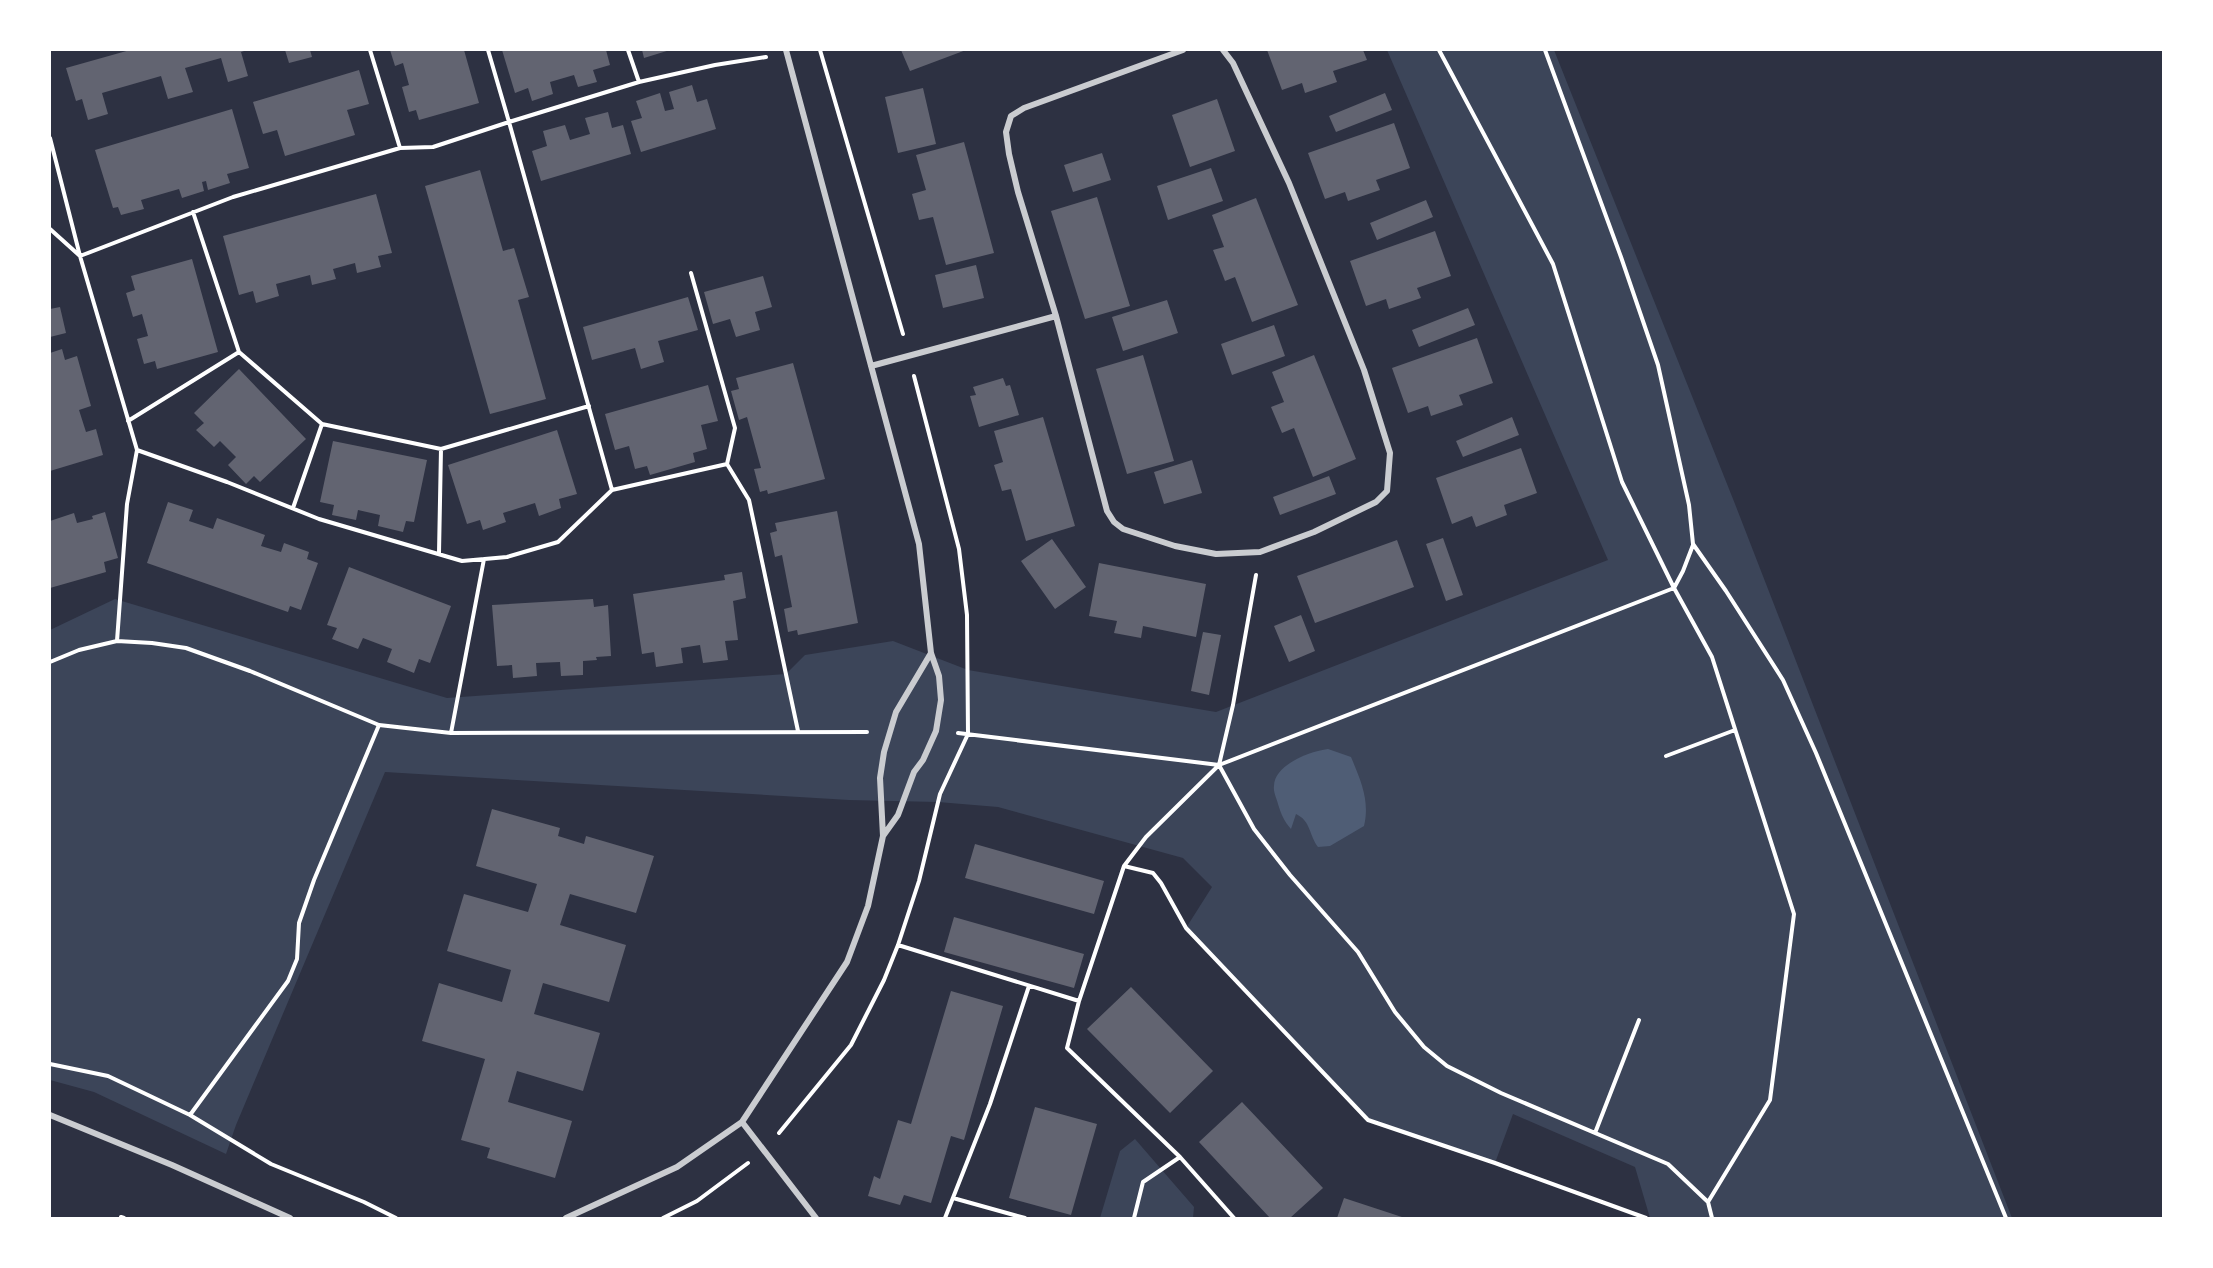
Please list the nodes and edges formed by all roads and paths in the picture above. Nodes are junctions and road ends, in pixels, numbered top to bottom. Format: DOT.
graph roads {
  1 [pos="370,50"];
  2 [pos="488,50"];
  3 [pos="628,50"];
  4 [pos="820,50"];
  5 [pos="1183,50"];
  6 [pos="1223,50"];
  7 [pos="1439,50"];
  8 [pos="1545,50"];
  9 [pos="786,52"];
  10 [pos="639,82"];
  11 [pos="509,122"];
  12 [pos="50,138"];
  13 [pos="400,148"];
  14 [pos="193,212"];
  15 [pos="50,230"];
  16 [pos="80,256"];
  17 [pos="691,273"];
  18 [pos="1056,316"];
  19 [pos="239,352"];
  20 [pos="909,356"];
  21 [pos="872,366"];
  22 [pos="589,406"];
  23 [pos="128,421"];
  24 [pos="322,424"];
  25 [pos="441,449"];
  26 [pos="137,450"];
  27 [pos="728,465"];
  28 [pos="612,489"];
  29 [pos="293,508"];
  30 [pos="1693,544"];
  31 [pos="1260,552"];
  32 [pos="439,554"];
  33 [pos="484,559"];
  34 [pos="1674,588"];
  35 [pos="117,642"];
  36 [pos="932,653"];
  37 [pos="50,662"];
  38 [pos="379,725"];
  39 [pos="1735,730"];
  40 [pos="798,731"];
  41 [pos="936,731"];
  42 [pos="889,732"];
  43 [pos="451,733"];
  44 [pos="968,734"];
  45 [pos="1666,756"];
  46 [pos="1219,765"];
  47 [pos="882,836"];
  48 [pos="1124,866"];
  49 [pos="898,945"];
  50 [pos="1029,986"];
  51 [pos="1079,1001"];
  52 [pos="1639,1020"];
  53 [pos="50,1064"];
  54 [pos="190,1114"];
  55 [pos="50,1115"];
  56 [pos="742,1122"];
  57 [pos="1595,1133"];
  58 [pos="764,1150"];
  59 [pos="1180,1157"];
  60 [pos="953,1198"];
  61 [pos="1708,1202"];
  62 [pos="290,1218"];
  63 [pos="396,1218"];
  64 [pos="566,1218"];
  65 [pos="663,1218"];
  66 [pos="816,1218"];
  67 [pos="945,1218"];
  68 [pos="1025,1218"];
  69 [pos="1134,1218"];
  70 [pos="1234,1218"];
  71 [pos="1646,1218"];
  72 [pos="1712,1218"];
  73 [pos="2006,1218"];
  1 -- 13 [label="path"];
  2 -- 11 [label="path"];
  3 -- 10 [label="path"];
  4 -- 20 [label="path"];
  5 -- 18 [label="street"];
  6 -- 31 [label="street"];
  7 -- 34 [label="path"];
  8 -- 30 [label="path"];
  9 -- 10 [label="path"];
  9 -- 21 [label="street"];
  10 -- 11 [label="path"];
  11 -- 13 [label="path"];
  11 -- 22 [label="path"];
  12 -- 16 [label="path"];
  13 -- 14 [label="path"];
  14 -- 16 [label="path"];
  14 -- 19 [label="path"];
  15 -- 16 [label="path"];
  16 -- 23 [label="path"];
  17 -- 27 [label="path"];
  18 -- 20 [label="street"];
  18 -- 31 [label="street"];
  19 -- 23 [label="path"];
  19 -- 24 [label="path"];
  20 -- 21 [label="street"];
  20 -- 44 [label="path"];
  21 -- 36 [label="street"];
  22 -- 25 [label="path"];
  22 -- 28 [label="path"];
  23 -- 26 [label="path"];
  24 -- 25 [label="path"];
  24 -- 29 [label="path"];
  25 -- 32 [label="path"];
  26 -- 29 [label="path"];
  26 -- 35 [label="path"];
  27 -- 28 [label="path"];
  27 -- 40 [label="path"];
  28 -- 33 [label="path"];
  29 -- 32 [label="path"];
  30 -- 34 [label="path"];
  30 -- 73 [label="path"];
  31 -- 46 [label="path"];
  32 -- 33 [label="path"];
  33 -- 43 [label="path"];
  34 -- 39 [label="path"];
  34 -- 46 [label="path"];
  35 -- 37 [label="path"];
  35 -- 38 [label="path"];
  36 -- 41 [label="street"];
  36 -- 42 [label="street"];
  38 -- 43 [label="path"];
  38 -- 54 [label="path"];
  39 -- 45 [label="path"];
  39 -- 61 [label="path"];
  40 -- 42 [label="path"];
  40 -- 43 [label="path"];
  41 -- 44 [label="path"];
  41 -- 47 [label="street"];
  42 -- 47 [label="street"];
  44 -- 46 [label="path"];
  44 -- 49 [label="path"];
  46 -- 48 [label="path"];
  46 -- 57 [label="path"];
  47 -- 56 [label="street"];
  48 -- 51 [label="path"];
  48 -- 71 [label="path"];
  49 -- 50 [label="path"];
  49 -- 58 [label="path"];
  50 -- 51 [label="path"];
  50 -- 60 [label="path"];
  51 -- 59 [label="path"];
  52 -- 57 [label="path"];
  53 -- 54 [label="path"];
  54 -- 63 [label="path"];
  55 -- 62 [label="street"];
  56 -- 58 [label="street"];
  56 -- 64 [label="street"];
  57 -- 61 [label="path"];
  58 -- 65 [label="path"];
  58 -- 66 [label="street"];
  59 -- 69 [label="path"];
  59 -- 70 [label="path"];
  60 -- 67 [label="path"];
  60 -- 68 [label="path"];
  61 -- 72 [label="path"];
}
